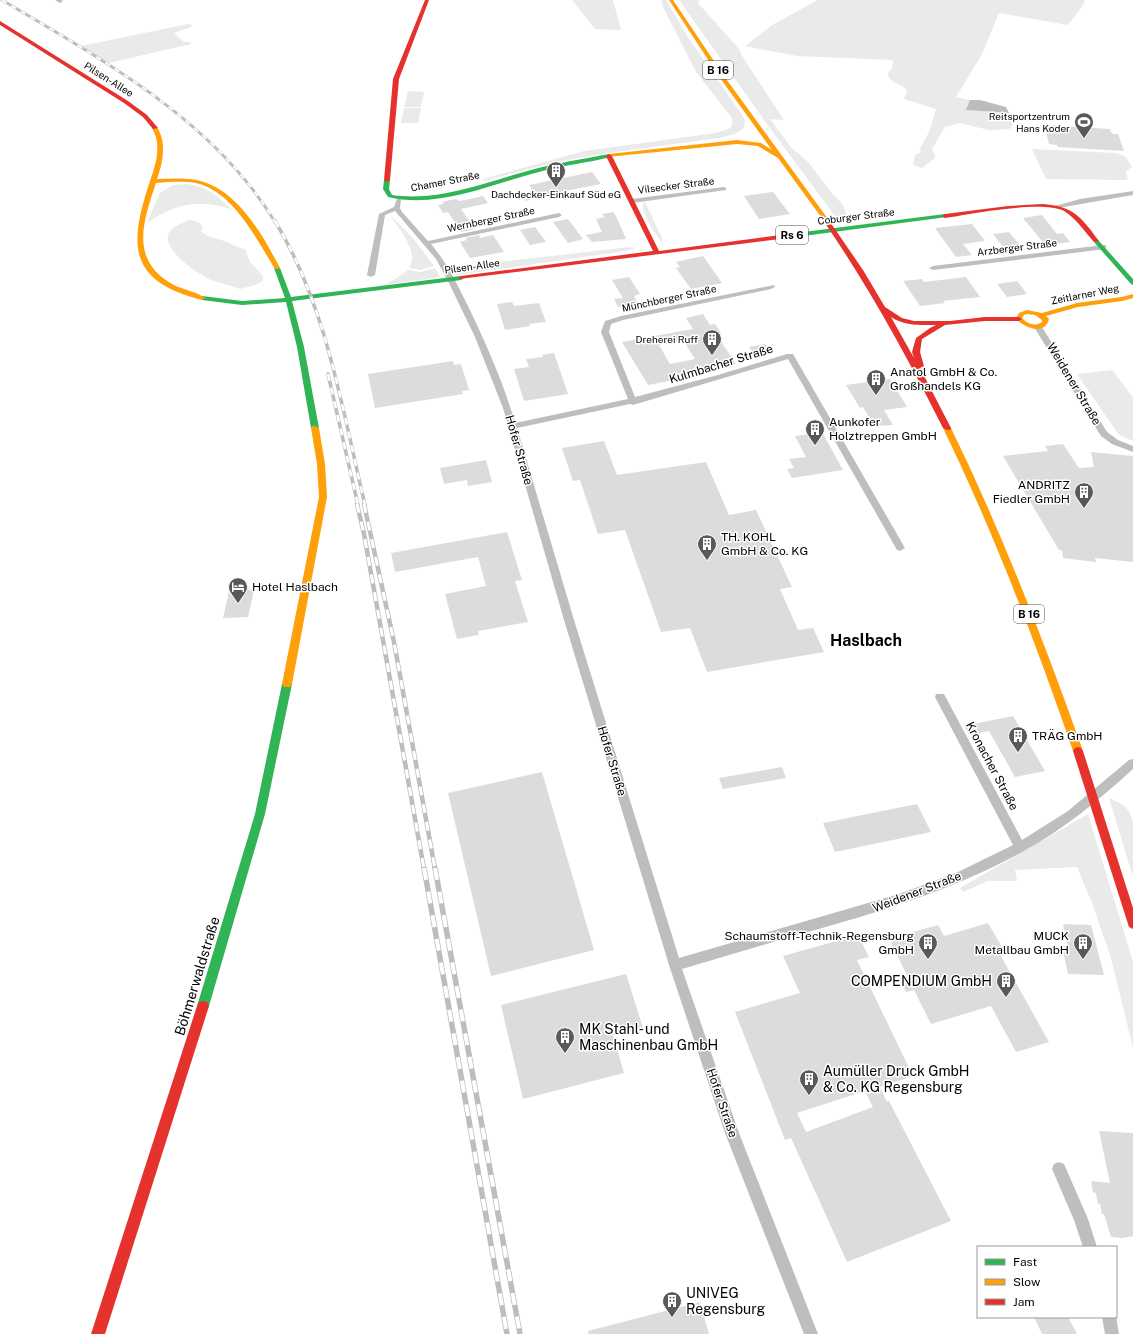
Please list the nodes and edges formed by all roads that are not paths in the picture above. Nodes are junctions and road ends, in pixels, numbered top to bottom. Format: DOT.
graph roads {
  1 [pos="427,0"];
  2 [pos="671,0"];
  3 [pos="0,23"];
  4 [pos="752,116"];
  5 [pos="702,145"];
  6 [pos="609,156"];
  7 [pos="786,163"];
  8 [pos="153,181"];
  9 [pos="180,181"];
  10 [pos="724,189"];
  11 [pos="1133,193"];
  12 [pos="150,195"];
  13 [pos="632,201"];
  14 [pos="398,204"];
  15 [pos="1058,206"];
  16 [pos="559,215"];
  17 [pos="426,243"];
  18 [pos="1103,247"];
  19 [pos="657,252"];
  20 [pos="933,268"];
  21 [pos="371,275"];
  22 [pos="1130,280"];
  23 [pos="771,287"];
  24 [pos="1133,296"];
  25 [pos="882,306"];
  26 [pos="1042,315"];
  27 [pos="1019,319"];
  28 [pos="950,323"];
  29 [pos="1038,327"];
  30 [pos="925,384"];
  31 [pos="633,402"];
  32 [pos="512,426"];
  33 [pos="1133,449"];
  34 [pos="900,548"];
  35 [pos="940,698"];
  36 [pos="1133,763"];
  37 [pos="1020,847"];
  38 [pos="1133,924"];
  39 [pos="675,965"];
  40 [pos="1059,1169"];
  41 [pos="1090,1246"];
  42 [pos="1109,1318"];
  43 [pos="98,1334"];
  44 [pos="811,1334"];
  45 [pos="1112,1334"];
  1 -- 14 [label="main road, Chamer Straße"];
  2 -- 4 [label="main road, B 16"];
  3 -- 8 [label="main road, Pilsen-Allee"];
  4 -- 5 [label="main road"];
  4 -- 7 [label="main road, B 16"];
  5 -- 6 [label="main road, Chamer Straße"];
  5 -- 7 [label="main road, B 16"];
  6 -- 13 [label="main road"];
  6 -- 14 [label="main road, Chamer Straße"];
  7 -- 25 [label="main road, B 16"];
  8 -- 9 [label="main road"];
  8 -- 12 [label="main road, Pilsen-Allee"];
  9 -- 12 [label="main road"];
  9 -- 43 [label="main road, Böhmerwaldstraße"];
  10 -- 13 [label="street, Vilsecker Straße"];
  11 -- 15 [label="street"];
  12 -- 19 [label="main road, Pilsen-Allee"];
  13 -- 19 [label="main road"];
  14 -- 17 [label="street, Hofer Straße"];
  14 -- 21 [label="street, Chamer Straße"];
  15 -- 18 [label="main road"];
  15 -- 19 [label="main road, Coburger Straße / Rs 6"];
  16 -- 17 [label="street, Wernberger Straße"];
  17 -- 32 [label="street, Hofer Straße"];
  18 -- 20 [label="street, Arzberger Straße"];
  18 -- 22 [label="main road"];
  23 -- 31 [label="street, Münchberger Straße"];
  24 -- 26 [label="main road, Zeitlarner Weg"];
  25 -- 28 [label="main road, B 16"];
  25 -- 30 [label="main road, B 16"];
  26 -- 27 [label="main road"];
  26 -- 29 [label="main road"];
  27 -- 28 [label="main road"];
  27 -- 29 [label="main road"];
  28 -- 30 [label="main road, B 16"];
  29 -- 33 [label="street, Weidener Straße"];
  30 -- 38 [label="main road, B 16"];
  31 -- 32 [label="street, Kulmbacher Straße"];
  31 -- 34 [label="street, Kulmbacher Straße"];
  32 -- 39 [label="street, Hofer Straße"];
  35 -- 37 [label="street, Kronacher Straße"];
  36 -- 37 [label="street, Weidener Straße"];
  37 -- 39 [label="street, Weidener Straße"];
  39 -- 44 [label="street, Hofer Straße"];
  40 -- 41 [label="street"];
  42 -- 45 [label="street"];
}
